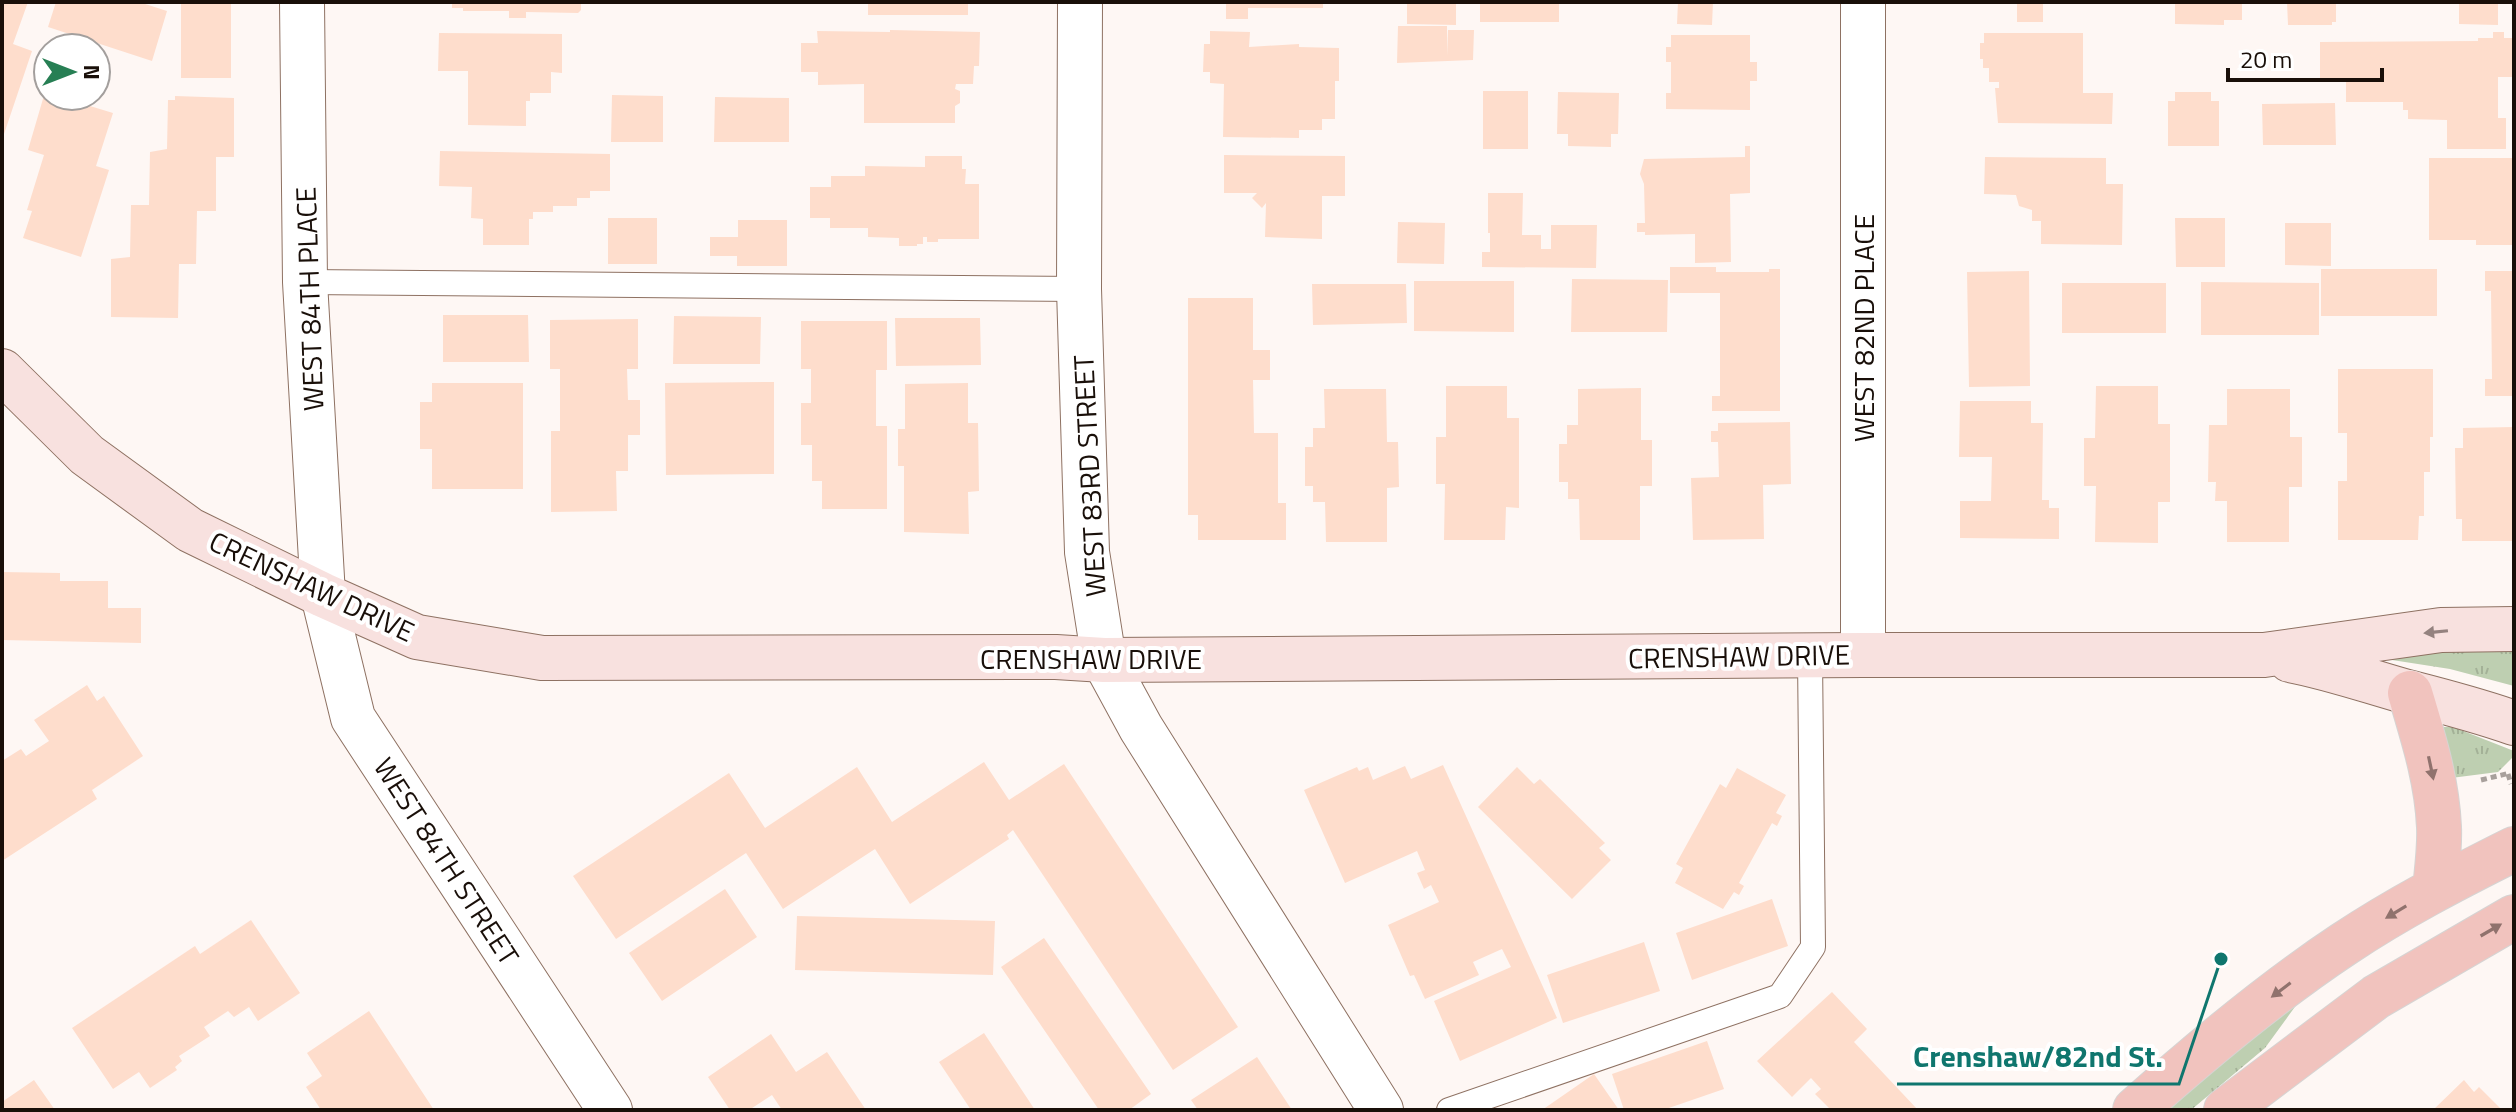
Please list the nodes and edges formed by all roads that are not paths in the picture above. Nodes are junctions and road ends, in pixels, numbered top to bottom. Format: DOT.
graph roads {
  1 [pos="302,2"];
  2 [pos="1080,2"];
  3 [pos="1863,2"];
  4 [pos="305,282"];
  5 [pos="1079,289"];
  6 [pos="2,371"];
  7 [pos="323,595"];
  8 [pos="2514,629"];
  9 [pos="1863,655"];
  10 [pos="2264,655"];
  11 [pos="1810,657"];
  12 [pos="1104,660"];
  13 [pos="2410,693"];
  14 [pos="2514,723"];
  15 [pos="2514,849"];
  16 [pos="2435,889"];
  17 [pos="2514,917"];
  18 [pos="610,1110"];
  19 [pos="1381,1110"];
  20 [pos="1449,1110"];
  21 [pos="2135,1110"];
  22 [pos="2226,1110"];
  1 -- 4 [label="street, WEST 84TH PLACE"];
  2 -- 5 [label="street, WEST 83RD STREET"];
  3 -- 9 [label="street, WEST 82ND PLACE"];
  4 -- 5 [label="lane"];
  4 -- 7 [label="street, WEST 84TH PLACE"];
  5 -- 12 [label="street, WEST 83RD STREET"];
  6 -- 7 [label="main road, CRENSHAW DRIVE"];
  7 -- 12 [label="main road, CRENSHAW DRIVE"];
  7 -- 18 [label="street, WEST 84TH STREET"];
  8 -- 10 [label="main road, CRENSHAW DRIVE, one-way"];
  9 -- 10 [label="main road, CRENSHAW DRIVE"];
  9 -- 11 [label="main road, CRENSHAW DRIVE"];
  10 -- 13 [label="main road, CRENSHAW DRIVE"];
  11 -- 12 [label="main road, CRENSHAW DRIVE"];
  11 -- 20 [label="lane"];
  12 -- 19 [label="street, WEST 83RD STREET"];
  13 -- 14 [label="main road, CRENSHAW DRIVE"];
  13 -- 16 [label="main road, one-way"];
  15 -- 16 [label="main road"];
  16 -- 21 [label="main road, one-way"];
  22 -- 17 [label="main road, one-way"];
}
